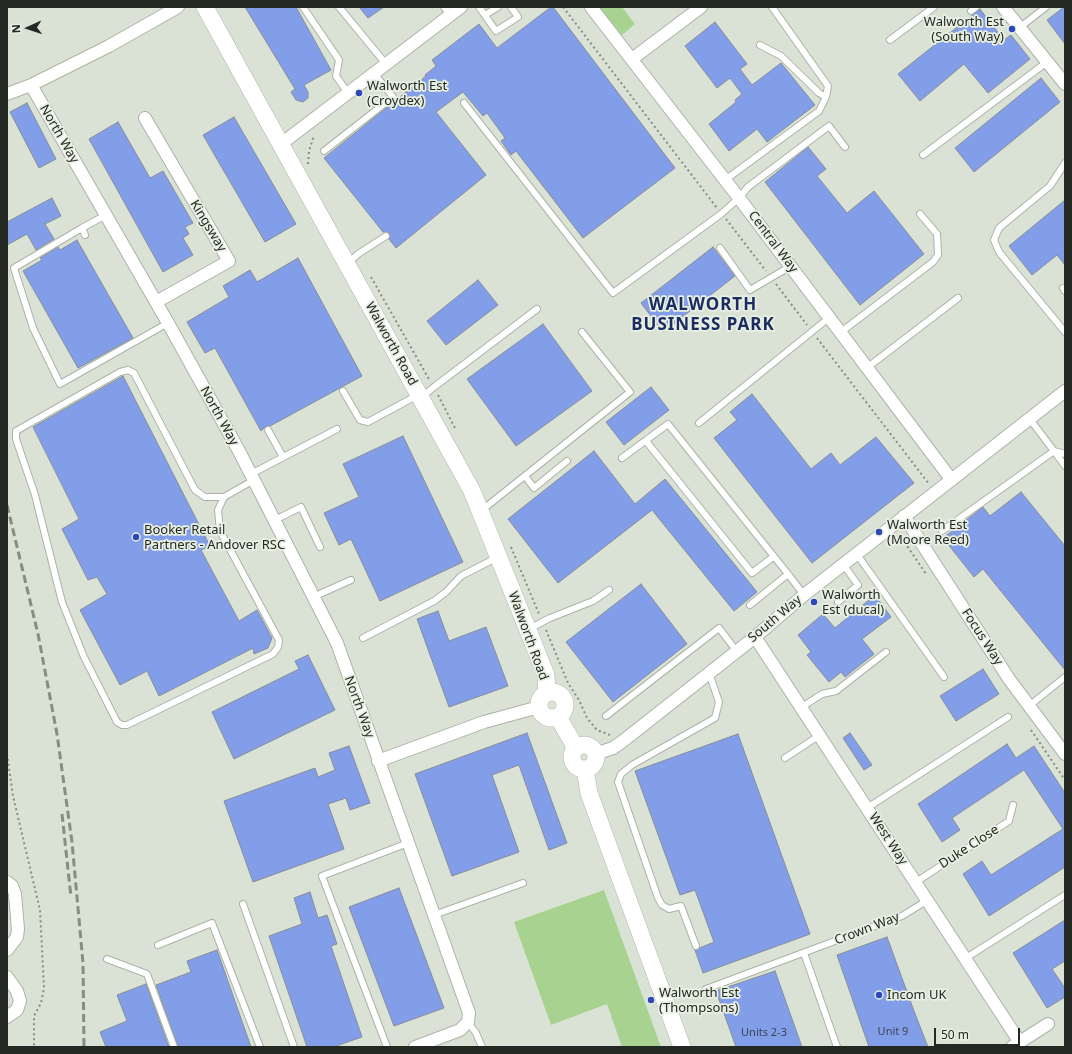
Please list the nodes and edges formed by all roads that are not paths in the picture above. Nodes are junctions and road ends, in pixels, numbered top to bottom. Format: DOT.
graph roads {
  1 [pos="178,7"];
  2 [pos="205,7"];
  3 [pos="303,7"];
  4 [pos="339,7"];
  5 [pos="461,7"];
  6 [pos="479,7"];
  7 [pos="498,7"];
  8 [pos="512,7"];
  9 [pos="591,7"];
  10 [pos="701,7"];
  11 [pos="772,7"];
  12 [pos="934,7"];
  13 [pos="1002,7"];
  14 [pos="1046,7"];
  15 [pos="447,11"];
  16 [pos="485,15"];
  17 [pos="1019,28"];
  18 [pos="890,40"];
  19 [pos="760,45"];
  20 [pos="632,59"];
  21 [pos="1047,62"];
  22 [pos="386,64"];
  23 [pos="374,73"];
  24 [pos="1065,84"];
  25 [pos="31,85"];
  26 [pos="348,93"];
  27 [pos="7,94"];
  28 [pos="826,97"];
  29 [pos="464,103"];
  30 [pos="145,118"];
  31 [pos="281,144"];
  32 [pos="844,147"];
  33 [pos="324,151"];
  34 [pos="923,155"];
  35 [pos="1065,162"];
  36 [pos="725,180"];
  37 [pos="739,198"];
  38 [pos="920,214"];
  39 [pos="106,215"];
  40 [pos="82,228"];
  41 [pos="85,235"];
  42 [pos="386,236"];
  43 [pos="720,248"];
  44 [pos="347,264"];
  45 [pos="791,266"];
  46 [pos="958,298"];
  47 [pos="156,302"];
  48 [pos="537,310"];
  49 [pos="830,317"];
  50 [pos="168,323"];
  51 [pos="582,332"];
  52 [pos="841,332"];
  53 [pos="1065,332"];
  54 [pos="868,367"];
  55 [pos="1065,391"];
  56 [pos="343,392"];
  57 [pos="425,393"];
  58 [pos="1029,418"];
  59 [pos="699,423"];
  60 [pos="337,429"];
  61 [pos="268,430"];
  62 [pos="646,441"];
  63 [pos="1054,451"];
  64 [pos="1065,454"];
  65 [pos="283,457"];
  66 [pos="622,458"];
  67 [pos="567,462"];
  68 [pos="1065,466"];
  69 [pos="525,476"];
  70 [pos="252,477"];
  71 [pos="951,479"];
  72 [pos="224,497"];
  73 [pos="480,511"];
  74 [pos="904,516"];
  75 [pos="275,520"];
  76 [pos="942,531"];
  77 [pos="320,547"];
  78 [pos="856,553"];
  79 [pos="498,556"];
  80 [pos="773,557"];
  81 [pos="843,564"];
  82 [pos="788,574"];
  83 [pos="351,580"];
  84 [pos="609,590"];
  85 [pos="804,595"];
  86 [pos="313,597"];
  87 [pos="838,602"];
  88 [pos="750,605"];
  89 [pos="535,626"];
  90 [pos="755,637"];
  91 [pos="363,638"];
  92 [pos="732,645"];
  93 [pos="886,652"];
  94 [pos="709,673"];
  95 [pos="944,677"];
  96 [pos="1065,677"];
  97 [pos="543,700"];
  98 [pos="1029,706"];
  99 [pos="802,707"];
  100 [pos="606,716"];
  101 [pos="1008,717"];
  102 [pos="820,735"];
  103 [pos="576,748"];
  104 [pos="595,754"];
  105 [pos="1065,754"];
  106 [pos="785,758"];
  107 [pos="378,761"];
  108 [pos="585,769"];
  109 [pos="1013,805"];
  110 [pos="868,808"];
  111 [pos="408,843"];
  112 [pos="7,882"];
  113 [pos="916,882"];
  114 [pos="523,883"];
  115 [pos="1065,895"];
  116 [pos="928,900"];
  117 [pos="243,904"];
  118 [pos="434,915"];
  119 [pos="158,944"];
  120 [pos="696,946"];
  121 [pos="7,950"];
  122 [pos="804,952"];
  123 [pos="966,958"];
  124 [pos="107,959"];
  125 [pos="7,977"];
  126 [pos="706,989"];
  127 [pos="7,1017"];
  128 [pos="468,1022"];
  129 [pos="1048,1024"];
  130 [pos="1016,1044"];
  131 [pos="174,1047"];
  132 [pos="260,1047"];
  133 [pos="294,1047"];
  134 [pos="387,1047"];
  135 [pos="415,1047"];
  136 [pos="482,1047"];
  137 [pos="682,1047"];
  138 [pos="837,1047"];
  1 -- 25 [label="street"];
  2 -- 31 [label="street, Walworth Road"];
  3 -- 26 [label="lane"];
  4 -- 22 [label="lane"];
  5 -- 15 [label="street"];
  6 -- 16 [label="lane"];
  7 -- 16 [label="lane"];
  8 -- 16 [label="lane"];
  9 -- 20 [label="street, Central Way"];
  10 -- 20 [label="street"];
  11 -- 28 [label="lane"];
  12 -- 18 [label="lane"];
  13 -- 17 [label="street"];
  14 -- 17 [label="lane"];
  15 -- 22 [label="street"];
  17 -- 21 [label="street"];
  19 -- 28 [label="lane"];
  20 -- 36 [label="street, Central Way"];
  21 -- 24 [label="street"];
  21 -- 34 [label="lane"];
  22 -- 23 [label="street"];
  23 -- 26 [label="street"];
  23 -- 33 [label="lane"];
  25 -- 27 [label="street"];
  25 -- 39 [label="street, North Way"];
  26 -- 31 [label="street"];
  28 -- 36 [label="lane"];
  29 -- 37 [label="lane"];
  30 -- 47 [label="street, Kingsway"];
  31 -- 44 [label="street, Walworth Road"];
  32 -- 37 [label="lane"];
  35 -- 53 [label="lane"];
  36 -- 37 [label="street, Central Way"];
  37 -- 45 [label="street, Central Way"];
  38 -- 52 [label="lane"];
  39 -- 40 [label="lane"];
  39 -- 47 [label="street, North Way"];
  40 -- 41 [label="lane"];
  40 -- 50 [label="lane"];
  42 -- 44 [label="lane"];
  43 -- 45 [label="lane"];
  44 -- 57 [label="street, Walworth Road"];
  45 -- 49 [label="street, Central Way"];
  46 -- 54 [label="lane"];
  47 -- 50 [label="street, North Way"];
  48 -- 57 [label="lane"];
  49 -- 52 [label="street, Central Way"];
  49 -- 59 [label="lane"];
  50 -- 70 [label="street, North Way"];
  51 -- 69 [label="lane"];
  52 -- 54 [label="street, Central Way"];
  54 -- 71 [label="street, Central Way"];
  55 -- 58 [label="street, South Way"];
  56 -- 57 [label="lane"];
  57 -- 73 [label="street, Walworth Road"];
  58 -- 63 [label="lane"];
  58 -- 71 [label="street, South Way"];
  60 -- 65 [label="lane"];
  61 -- 65 [label="lane"];
  62 -- 66 [label="lane"];
  62 -- 80 [label="lane"];
  62 -- 80 [label="lane"];
  63 -- 64 [label="lane"];
  63 -- 68 [label="lane"];
  63 -- 76 [label="lane"];
  65 -- 70 [label="lane"];
  67 -- 69 [label="lane"];
  69 -- 73 [label="lane"];
  70 -- 72 [label="lane"];
  70 -- 75 [label="street, North Way"];
  71 -- 74 [label="street, South Way"];
  72 -- 72 [label="lane"];
  73 -- 79 [label="street, Walworth Road"];
  74 -- 78 [label="street, South Way"];
  74 -- 98 [label="street, Focus Way"];
  75 -- 77 [label="lane"];
  75 -- 86 [label="street, North Way"];
  78 -- 81 [label="street, South Way"];
  78 -- 95 [label="lane"];
  79 -- 89 [label="street, Walworth Road"];
  79 -- 91 [label="lane"];
  80 -- 82 [label="lane"];
  81 -- 85 [label="street, South Way"];
  81 -- 87 [label="lane"];
  82 -- 85 [label="lane"];
  82 -- 88 [label="lane"];
  83 -- 86 [label="lane"];
  84 -- 89 [label="lane"];
  85 -- 90 [label="street, South Way"];
  86 -- 107 [label="street, North Way"];
  89 -- 97 [label="street, Walworth Road"];
  90 -- 94 [label="street, South Way"];
  90 -- 99 [label="street, West Way"];
  92 -- 100 [label="lane"];
  93 -- 99 [label="lane"];
  94 -- 104 [label="street, South Way"];
  94 -- 120 [label="lane"];
  96 -- 98 [label="lane"];
  97 -- 103 [label="street"];
  97 -- 107 [label="street"];
  98 -- 105 [label="street, Focus Way"];
  99 -- 102 [label="street, West Way"];
  101 -- 110 [label="lane"];
  102 -- 106 [label="lane"];
  102 -- 110 [label="street, West Way"];
  103 -- 104 [label="street"];
  103 -- 108 [label="street"];
  104 -- 108 [label="street"];
  107 -- 111 [label="street, North Way"];
  108 -- 137 [label="street"];
  109 -- 113 [label="lane, Duke Close"];
  110 -- 113 [label="street, West Way"];
  111 -- 118 [label="street, North Way"];
  111 -- 134 [label="lane"];
  112 -- 121 [label="street"];
  113 -- 116 [label="street, West Way"];
  114 -- 118 [label="lane"];
  115 -- 123 [label="lane"];
  116 -- 122 [label="lane, Crown Way"];
  116 -- 123 [label="street, West Way"];
  117 -- 133 [label="lane"];
  118 -- 128 [label="street, North Way"];
  119 -- 132 [label="lane"];
  122 -- 126 [label="lane, Crown Way"];
  122 -- 138 [label="lane"];
  123 -- 130 [label="street, West Way"];
  124 -- 131 [label="lane"];
  125 -- 127 [label="street"];
  128 -- 135 [label="street"];
  128 -- 136 [label="lane"];
  129 -- 130 [label="street, West Way"];
}
